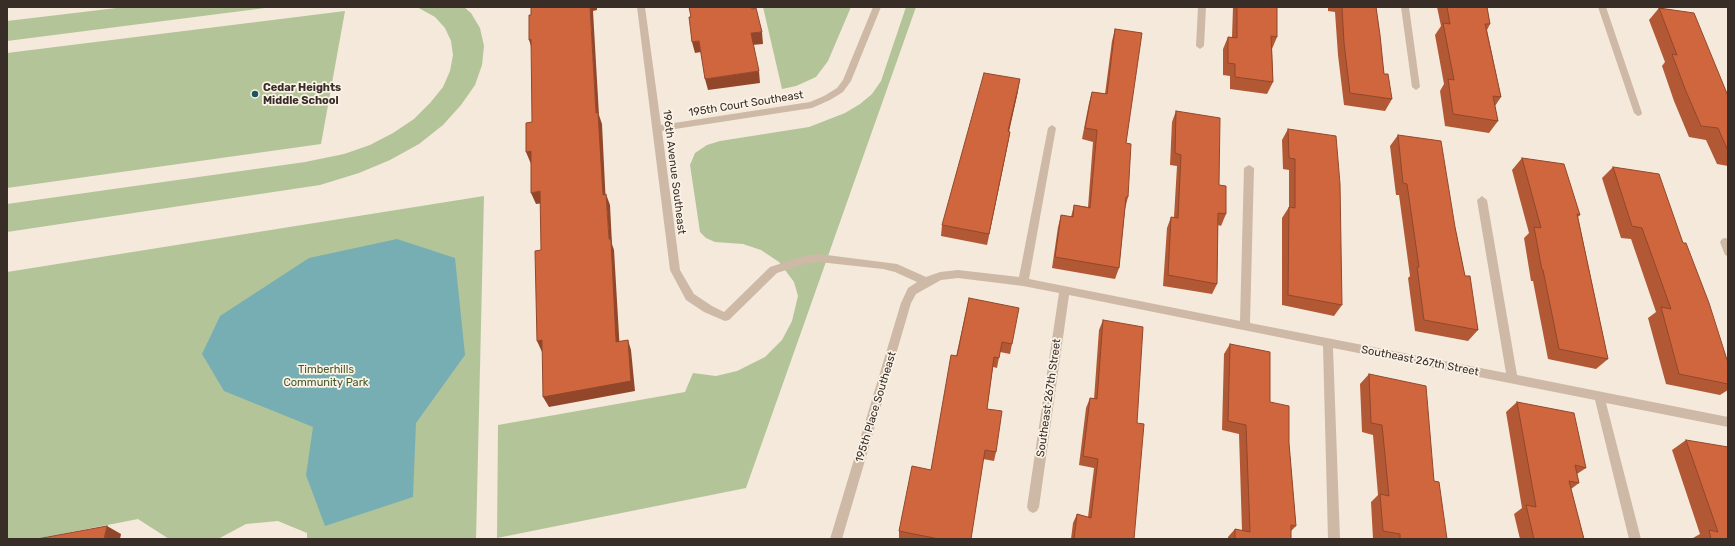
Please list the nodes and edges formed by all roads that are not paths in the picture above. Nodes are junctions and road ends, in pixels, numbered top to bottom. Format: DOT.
graph roads {
  1 [pos="641,7"];
  2 [pos="877,7"];
  3 [pos="1202,7"];
  4 [pos="1405,7"];
  5 [pos="1602,7"];
  6 [pos="1200,46"];
  7 [pos="1416,87"];
  8 [pos="1638,113"];
  9 [pos="1052,128"];
  10 [pos="656,129"];
  11 [pos="1249,168"];
  12 [pos="1482,200"];
  13 [pos="1725,242"];
  14 [pos="1728,252"];
  15 [pos="926,282"];
  16 [pos="1023,282"];
  17 [pos="1065,290"];
  18 [pos="1245,326"];
  19 [pos="1328,342"];
  20 [pos="1512,379"];
  21 [pos="1599,396"];
  22 [pos="1728,422"];
  23 [pos="1033,507"];
  24 [pos="836,539"];
  25 [pos="1334,539"];
  26 [pos="1635,539"];
  1 -- 10 [label="street, 196th Avenue Southeast"];
  2 -- 10 [label="street, 195th Court Southeast"];
  3 -- 6 [label="street"];
  4 -- 7 [label="street"];
  5 -- 8 [label="street"];
  9 -- 16 [label="street"];
  10 -- 15 [label="street, 196th Avenue Southeast"];
  11 -- 18 [label="street"];
  12 -- 20 [label="street"];
  13 -- 14 [label="street"];
  15 -- 16 [label="street, Southeast 267th Street"];
  15 -- 24 [label="street, 195th Place Southeast"];
  16 -- 17 [label="street, Southeast 267th Street"];
  17 -- 18 [label="street, Southeast 267th Street"];
  17 -- 23 [label="street, Southeast 267th Street"];
  18 -- 19 [label="street, Southeast 267th Street"];
  19 -- 20 [label="street, Southeast 267th Street"];
  19 -- 25 [label="street"];
  20 -- 21 [label="street, Southeast 267th Street"];
  21 -- 22 [label="street, Southeast 267th Street"];
  21 -- 26 [label="street"];
}
